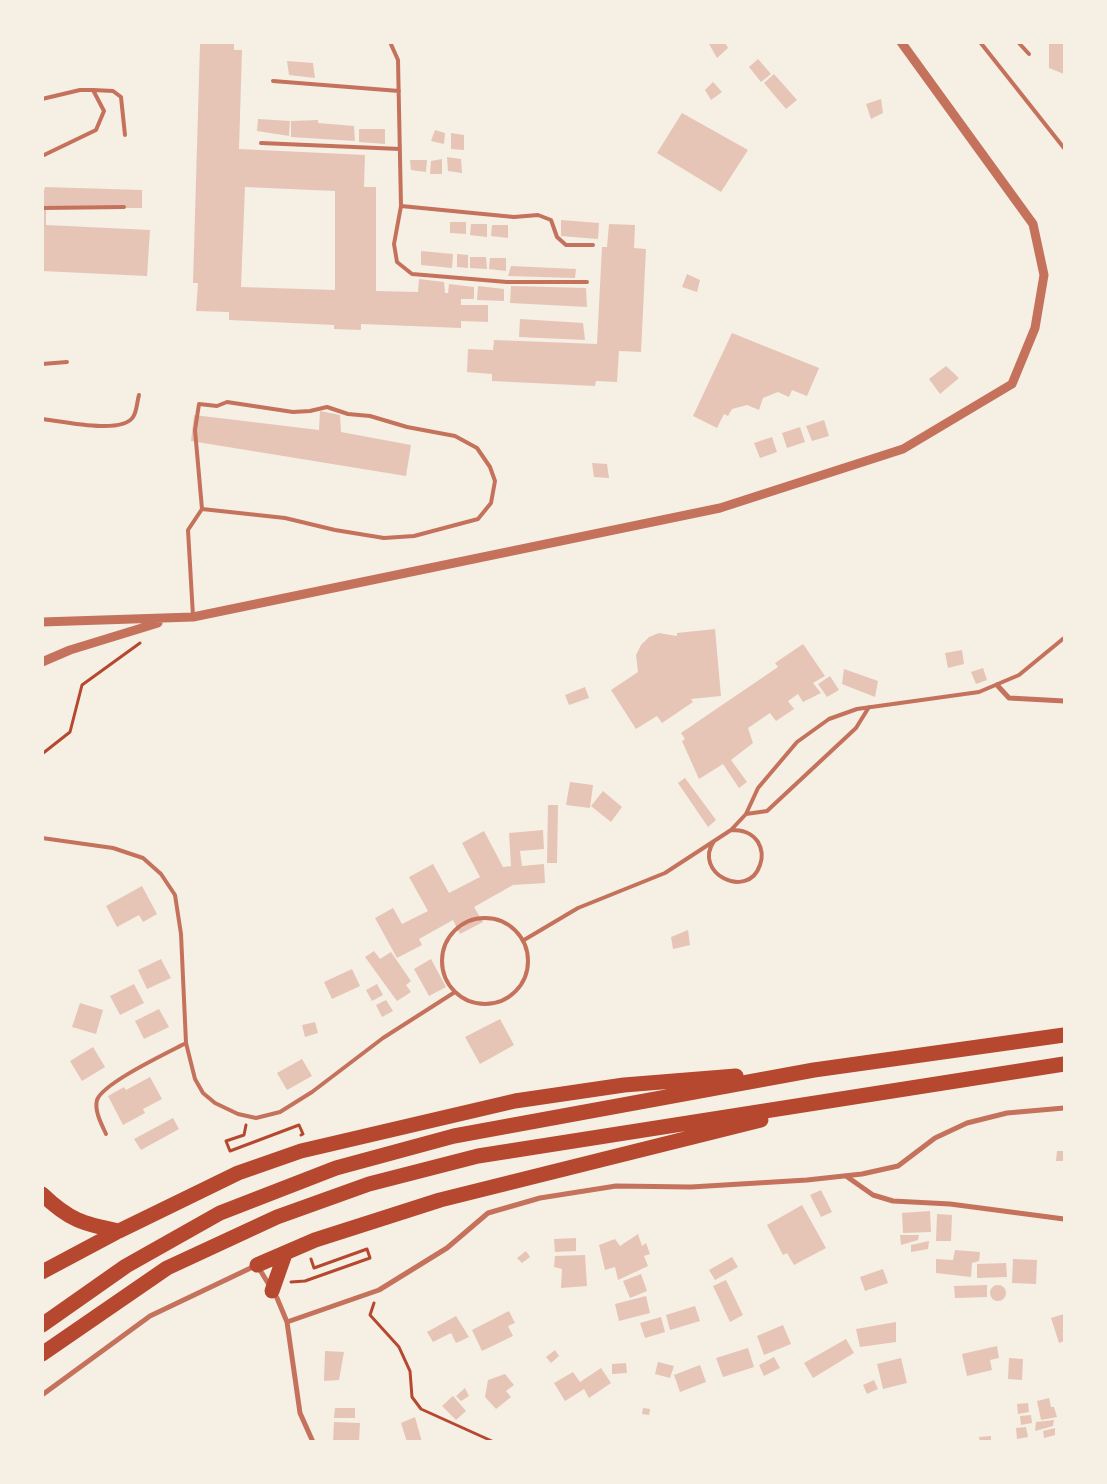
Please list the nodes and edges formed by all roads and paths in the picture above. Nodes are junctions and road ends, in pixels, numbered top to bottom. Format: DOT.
graph roads {
  1 [pos="390,42"];
  2 [pos="901,42"];
  3 [pos="980,42"];
  4 [pos="1018,42"];
  5 [pos="1029,54"];
  6 [pos="273,82"];
  7 [pos="94,90"];
  8 [pos="398,91"];
  9 [pos="42,99"];
  10 [pos="125,135"];
  11 [pos="261,143"];
  12 [pos="1064,148"];
  13 [pos="400,149"];
  14 [pos="42,156"];
  15 [pos="401,206"];
  16 [pos="124,207"];
  17 [pos="42,208"];
  18 [pos="593,245"];
  19 [pos="587,282"];
  20 [pos="67,362"];
  21 [pos="42,364"];
  22 [pos="139,395"];
  23 [pos="42,419"];
  24 [pos="202,509"];
  25 [pos="193,617"];
  26 [pos="170,619"];
  27 [pos="42,622"];
  28 [pos="1064,638"];
  29 [pos="142,642"];
  30 [pos="42,662"];
  31 [pos="997,685"];
  32 [pos="1064,701"];
  33 [pos="869,708"];
  34 [pos="42,754"];
  35 [pos="746,814"];
  36 [pos="731,830"];
  37 [pos="717,837"];
  38 [pos="42,838"];
  39 [pos="524,940"];
  40 [pos="455,992"];
  41 [pos="1064,1036"];
  42 [pos="186,1043"];
  43 [pos="1064,1064"];
  44 [pos="814,1070"];
  45 [pos="838,1101"];
  46 [pos="1064,1108"];
  47 [pos="106,1134"];
  48 [pos="244,1134"];
  49 [pos="294,1138"];
  50 [pos="846,1176"];
  51 [pos="42,1194"];
  52 [pos="1064,1219"];
  53 [pos="119,1231"];
  54 [pos="285,1254"];
  55 [pos="257,1265"];
  56 [pos="314,1268"];
  57 [pos="42,1272"];
  58 [pos="305,1281"];
  59 [pos="379,1290"];
  60 [pos="272,1291"];
  61 [pos="287,1322"];
  62 [pos="42,1326"];
  63 [pos="42,1354"];
  64 [pos="42,1395"];
  65 [pos="313,1442"];
  66 [pos="494,1442"];
  1 -- 8 [label="lane"];
  2 -- 25 [label="street"];
  3 -- 12 [label="lane"];
  4 -- 5 [label="lane"];
  6 -- 8 [label="lane"];
  7 -- 9 [label="lane"];
  7 -- 10 [label="lane"];
  7 -- 14 [label="lane"];
  8 -- 13 [label="lane"];
  11 -- 13 [label="lane"];
  13 -- 15 [label="lane"];
  15 -- 18 [label="lane"];
  15 -- 19 [label="lane"];
  16 -- 17 [label="lane"];
  20 -- 21 [label="lane"];
  22 -- 23 [label="lane"];
  24 -- 24 [label="lane"];
  24 -- 25 [label="lane"];
  25 -- 26 [label="street"];
  26 -- 27 [label="street"];
  26 -- 30 [label="street"];
  28 -- 31 [label="lane"];
  29 -- 34 [label="path"];
  31 -- 32 [label="street"];
  31 -- 33 [label="lane"];
  33 -- 35 [label="lane"];
  33 -- 35 [label="lane"];
  35 -- 36 [label="lane"];
  36 -- 37 [label="lane"];
  36 -- 37 [label="lane"];
  37 -- 39 [label="lane"];
  38 -- 42 [label="lane"];
  39 -- 40 [label="lane"];
  39 -- 40 [label="lane"];
  40 -- 42 [label="lane"];
  41 -- 44 [label="highway"];
  42 -- 47 [label="lane"];
  43 -- 45 [label="highway"];
  44 -- 53 [label="highway"];
  44 -- 62 [label="highway"];
  45 -- 54 [label="highway"];
  45 -- 63 [label="highway"];
  46 -- 50 [label="street"];
  48 -- 49 [label="path"];
  50 -- 52 [label="street"];
  50 -- 59 [label="street"];
  51 -- 53 [label="highway"];
  53 -- 57 [label="highway"];
  54 -- 55 [label="highway"];
  54 -- 60 [label="highway"];
  55 -- 60 [label="street"];
  55 -- 64 [label="street"];
  56 -- 58 [label="path"];
  59 -- 61 [label="street"];
  59 -- 66 [label="path"];
  60 -- 61 [label="street"];
  61 -- 65 [label="street"];
}
